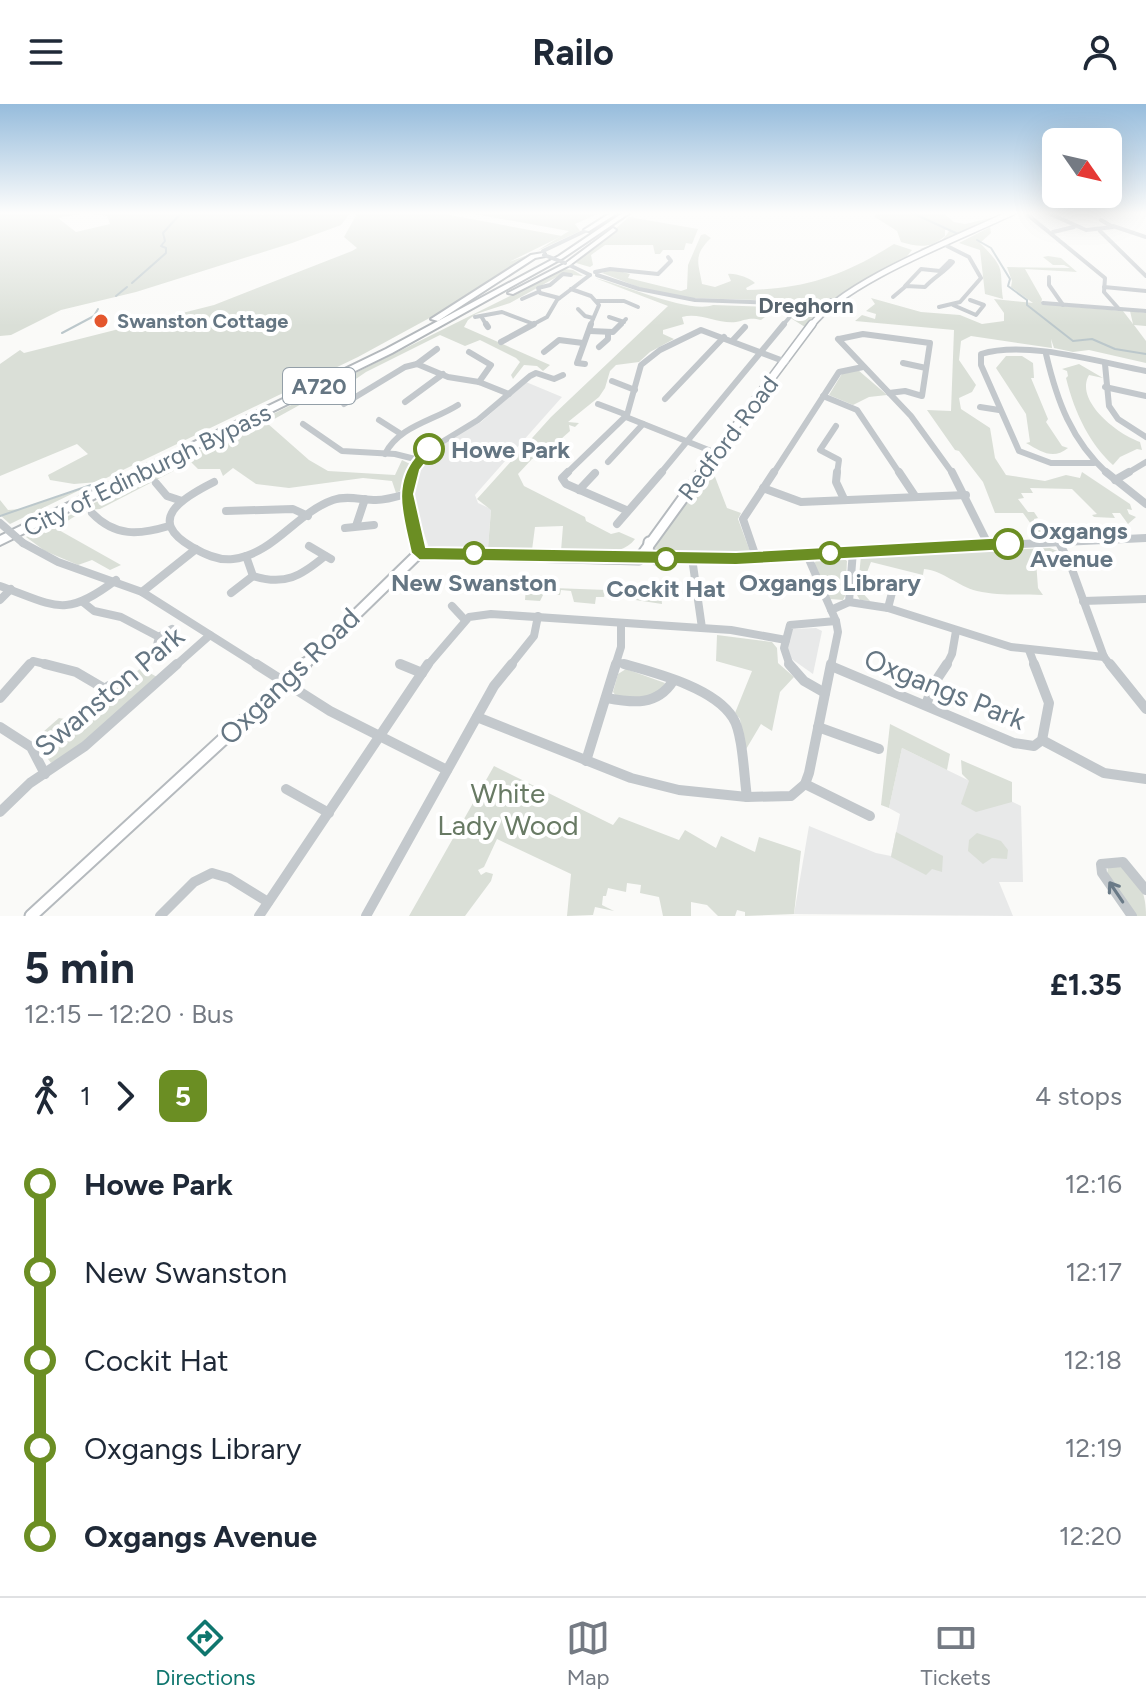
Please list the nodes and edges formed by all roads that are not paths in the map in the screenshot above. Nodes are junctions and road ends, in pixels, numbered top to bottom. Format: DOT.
graph roads {
  1 [pos="551,250"];
  2 [pos="566,250"];
  3 [pos="572,250"];
  4 [pos="588,250"];
  5 [pos="938,250"];
  6 [pos="957,250"];
  7 [pos="1073,250"];
  8 [pos="1119,250"];
  9 [pos="543,254"];
  10 [pos="671,260"];
  11 [pos="906,263"];
  12 [pos="567,264"];
  13 [pos="921,269"];
  14 [pos="593,273"];
  15 [pos="571,275"];
  16 [pos="1146,276"];
  17 [pos="1051,279"];
  18 [pos="1104,287"];
  19 [pos="571,289"];
  20 [pos="1146,291"];
  21 [pos="538,292"];
  22 [pos="559,298"];
  23 [pos="522,299"];
  24 [pos="970,300"];
  25 [pos="597,301"];
  26 [pos="1043,303"];
  27 [pos="953,305"];
  28 [pos="1063,305"];
  29 [pos="639,307"];
  30 [pos="811,307"];
  31 [pos="938,308"];
  32 [pos="1119,309"];
  33 [pos="821,310"];
  34 [pos="581,311"];
  35 [pos="1146,311"];
  36 [pos="609,317"];
  37 [pos="593,318"];
  38 [pos="789,318"];
  39 [pos="531,323"];
  40 [pos="488,327"];
  41 [pos="745,327"];
  42 [pos="590,331"];
  43 [pos="931,332"];
  44 [pos="608,333"];
  45 [pos="724,337"];
  46 [pos="510,338"];
  47 [pos="733,340"];
  48 [pos="501,342"];
  49 [pos="519,343"];
  50 [pos="583,343"];
  51 [pos="930,343"];
  52 [pos="599,347"];
  53 [pos="387,349"];
  54 [pos="432,350"];
  55 [pos="544,352"];
  56 [pos="759,353"];
  57 [pos="471,354"];
  58 [pos="1046,354"];
  59 [pos="786,362"];
  60 [pos="903,363"];
  61 [pos="417,364"];
  62 [pos="585,364"];
  63 [pos="1105,364"];
  64 [pos="863,367"];
  65 [pos="926,368"];
  66 [pos="1146,371"];
  67 [pos="443,374"];
  68 [pos="563,375"];
  69 [pos="612,381"];
  70 [pos="479,382"];
  71 [pos="1105,387"];
  72 [pos="635,390"];
  73 [pos="889,393"];
  74 [pos="509,394"];
  75 [pos="823,396"];
  76 [pos="1146,396"];
  77 [pos="665,399"];
  78 [pos="347,401"];
  79 [pos="410,401"];
  80 [pos="598,404"];
  81 [pos="980,407"];
  82 [pos="456,408"];
  83 [pos="999,410"];
  84 [pos="626,416"];
  85 [pos="378,419"];
  86 [pos="314,422"];
  87 [pos="643,424"];
  88 [pos="836,426"];
  89 [pos="401,434"];
  90 [pos="1146,437"];
  91 [pos="687,441"];
  92 [pos="716,453"];
  93 [pos="385,454"];
  94 [pos="1025,455"];
  95 [pos="609,458"];
  96 [pos="419,460"];
  97 [pos="1019,462"];
  98 [pos="1146,462"];
  99 [pos="1094,463"];
  100 [pos="595,473"];
  101 [pos="1115,480"];
  102 [pos="214,482"];
  103 [pos="160,484"];
  104 [pos="763,488"];
  105 [pos="579,490"];
  106 [pos="406,494"];
  107 [pos="966,495"];
  108 [pos="915,496"];
  109 [pos="365,499"];
  110 [pos="844,499"];
  111 [pos="182,501"];
  112 [pos="1146,504"];
  113 [pos="626,510"];
  114 [pos="226,511"];
  115 [pos="96,514"];
  116 [pos="308,516"];
  117 [pos="0,523"];
  118 [pos="617,524"];
  119 [pos="374,525"];
  120 [pos="169,526"];
  121 [pos="356,526"];
  122 [pos="345,528"];
  123 [pos="0,538"];
  124 [pos="1146,538"];
  125 [pos="649,542"];
  126 [pos="1059,543"];
  127 [pos="988,544"];
  128 [pos="309,546"];
  129 [pos="196,549"];
  130 [pos="853,551"];
  131 [pos="419,553"];
  132 [pos="807,555"];
  133 [pos="246,556"];
  134 [pos="756,557"];
  135 [pos="617,558"];
  136 [pos="692,558"];
  137 [pos="639,559"];
  138 [pos="656,559"];
  139 [pos="253,576"];
  140 [pos="116,580"];
  141 [pos="895,581"];
  142 [pos="0,586"];
  143 [pos="11,589"];
  144 [pos="142,592"];
  145 [pos="231,593"];
  146 [pos="1146,599"];
  147 [pos="0,600"];
  148 [pos="1083,601"];
  149 [pos="849,602"];
  150 [pos="84,603"];
  151 [pos="452,606"];
  152 [pos="888,608"];
  153 [pos="831,610"];
  154 [pos="538,616"];
  155 [pos="465,620"];
  156 [pos="836,621"];
  157 [pos="621,623"];
  158 [pos="702,628"];
  159 [pos="172,629"];
  160 [pos="956,631"];
  161 [pos="210,635"];
  162 [pos="786,640"];
  163 [pos="1029,650"];
  164 [pos="1104,657"];
  165 [pos="617,662"];
  166 [pos="400,664"];
  167 [pos="831,666"];
  168 [pos="422,673"];
  169 [pos="673,681"];
  170 [pos="285,683"];
  171 [pos="109,686"];
  172 [pos="825,693"];
  173 [pos="0,698"];
  174 [pos="607,698"];
  175 [pos="926,705"];
  176 [pos="1146,709"];
  177 [pos="477,717"];
  178 [pos="818,727"];
  179 [pos="2,730"];
  180 [pos="378,737"];
  181 [pos="1042,740"];
  182 [pos="879,749"];
  183 [pos="586,761"];
  184 [pos="447,770"];
  185 [pos="45,774"];
  186 [pos="1146,779"];
  187 [pos="805,784"];
  188 [pos="286,789"];
  189 [pos="747,797"];
  190 [pos="0,812"];
  191 [pos="329,813"];
  192 [pos="870,816"];
  193 [pos="1146,890"];
  194 [pos="268,902"];
  195 [pos="31,916"];
  196 [pos="160,916"];
  197 [pos="259,916"];
  198 [pos="366,916"];
  199 [pos="1132,916"];
  1 -- 9 [label="street"];
  2 -- 53 [label="highway, City of Edinburgh Bypass / A720"];
  3 -- 53 [label="highway, City of Edinburgh Bypass / A720"];
  4 -- 12 [label="highway"];
  5 -- 11 [label="main road, Redford Road"];
  6 -- 27 [label="street"];
  7 -- 18 [label="street"];
  8 -- 16 [label="street"];
  9 -- 12 [label="street, bridge"];
  9 -- 53 [label="highway"];
  10 -- 14 [label="street"];
  11 -- 13 [label="street"];
  11 -- 33 [label="main road, Redford Road"];
  12 -- 14 [label="street"];
  12 -- 53 [label="highway"];
  13 -- 13 [label="street"];
  14 -- 19 [label="street"];
  14 -- 30 [label="street"];
  15 -- 21 [label="street"];
  17 -- 28 [label="street"];
  18 -- 20 [label="street"];
  18 -- 32 [label="street"];
  19 -- 22 [label="street"];
  19 -- 25 [label="street"];
  21 -- 22 [label="street"];
  21 -- 23 [label="street"];
  22 -- 39 [label="street"];
  24 -- 27 [label="street"];
  25 -- 29 [label="street"];
  25 -- 37 [label="street"];
  26 -- 28 [label="street"];
  27 -- 31 [label="street"];
  28 -- 32 [label="street"];
  30 -- 33 [label="main road"];
  30 -- 33 [label="main road"];
  32 -- 35 [label="street"];
  33 -- 59 [label="main road, Redford Road"];
  34 -- 37 [label="street"];
  36 -- 44 [label="street"];
  37 -- 42 [label="street"];
  38 -- 56 [label="street"];
  39 -- 40 [label="street"];
  39 -- 46 [label="street"];
  41 -- 47 [label="street"];
  42 -- 44 [label="street"];
  42 -- 50 [label="street"];
  43 -- 51 [label="street"];
  44 -- 52 [label="street"];
  45 -- 47 [label="street"];
  45 -- 72 [label="street"];
  45 -- 77 [label="street"];
  46 -- 48 [label="street"];
  46 -- 49 [label="street"];
  47 -- 56 [label="street"];
  50 -- 55 [label="street"];
  50 -- 62 [label="street"];
  51 -- 64 [label="street"];
  51 -- 65 [label="street"];
  53 -- 123 [label="highway, City of Edinburgh Bypass / A720"];
  54 -- 61 [label="street"];
  56 -- 59 [label="street"];
  56 -- 91 [label="street"];
  57 -- 70 [label="street"];
  58 -- 63 [label="street"];
  58 -- 83 [label="street"];
  58 -- 99 [label="street"];
  59 -- 92 [label="main road, Redford Road"];
  60 -- 65 [label="street"];
  61 -- 67 [label="street"];
  61 -- 78 [label="street"];
  63 -- 66 [label="street"];
  63 -- 71 [label="street"];
  64 -- 73 [label="street"];
  64 -- 75 [label="street"];
  65 -- 73 [label="street"];
  67 -- 70 [label="street"];
  67 -- 79 [label="street"];
  68 -- 74 [label="street"];
  69 -- 72 [label="street"];
  70 -- 74 [label="street"];
  71 -- 76 [label="street"];
  71 -- 90 [label="street"];
  72 -- 84 [label="street"];
  73 -- 107 [label="street"];
  74 -- 96 [label="street"];
  75 -- 104 [label="street"];
  75 -- 108 [label="street"];
  80 -- 84 [label="street"];
  81 -- 83 [label="street"];
  82 -- 89 [label="street"];
  83 -- 94 [label="street"];
  84 -- 87 [label="street"];
  84 -- 105 [label="street"];
  85 -- 89 [label="street"];
  86 -- 93 [label="street"];
  87 -- 91 [label="street"];
  87 -- 95 [label="street"];
  88 -- 110 [label="street"];
  89 -- 93 [label="street"];
  91 -- 92 [label="street"];
  91 -- 113 [label="street"];
  92 -- 125 [label="main road, Redford Road"];
  93 -- 96 [label="street"];
  94 -- 97 [label="street"];
  94 -- 99 [label="street"];
  96 -- 106 [label="street"];
  98 -- 101 [label="street"];
  99 -- 101 [label="street"];
  100 -- 105 [label="street"];
  101 -- 112 [label="street"];
  102 -- 111 [label="street"];
  103 -- 111 [label="street"];
  104 -- 110 [label="street"];
  104 -- 134 [label="street"];
  105 -- 113 [label="street"];
  106 -- 109 [label="street"];
  106 -- 131 [label="street"];
  107 -- 108 [label="street"];
  107 -- 127 [label="street"];
  108 -- 110 [label="street"];
  109 -- 116 [label="street"];
  109 -- 121 [label="street"];
  111 -- 120 [label="street"];
  113 -- 118 [label="street"];
  114 -- 116 [label="street"];
  115 -- 120 [label="street"];
  116 -- 133 [label="street"];
  117 -- 140 [label="street, bridge"];
  119 -- 121 [label="street"];
  120 -- 129 [label="street"];
  121 -- 122 [label="street"];
  124 -- 126 [label="street"];
  125 -- 135 [label="main road"];
  125 -- 137 [label="main road, Redford Road"];
  125 -- 138 [label="main road"];
  126 -- 127 [label="street"];
  126 -- 148 [label="street"];
  127 -- 130 [label="street"];
  128 -- 139 [label="street"];
  129 -- 133 [label="street"];
  129 -- 144 [label="street"];
  130 -- 132 [label="street"];
  130 -- 149 [label="street"];
  131 -- 135 [label="main road"];
  131 -- 170 [label="main road, Oxgangs Road"];
  132 -- 134 [label="street"];
  132 -- 153 [label="street"];
  133 -- 139 [label="street"];
  134 -- 136 [label="street"];
  135 -- 137 [label="main road"];
  136 -- 138 [label="street"];
  136 -- 158 [label="street"];
  137 -- 138 [label="street"];
  139 -- 145 [label="street"];
  140 -- 144 [label="street"];
  140 -- 150 [label="street"];
  141 -- 152 [label="street"];
  142 -- 143 [label="street"];
  143 -- 147 [label="street"];
  143 -- 150 [label="street"];
  144 -- 161 [label="street"];
  146 -- 148 [label="street"];
  148 -- 164 [label="street"];
  149 -- 152 [label="street"];
  149 -- 153 [label="street"];
  150 -- 159 [label="street"];
  151 -- 155 [label="street"];
  152 -- 160 [label="street"];
  153 -- 156 [label="street"];
  154 -- 155 [label="street"];
  154 -- 157 [label="street"];
  154 -- 177 [label="street"];
  155 -- 168 [label="street"];
  156 -- 162 [label="street"];
  156 -- 167 [label="street"];
  157 -- 158 [label="street"];
  157 -- 165 [label="street"];
  158 -- 162 [label="street"];
  160 -- 163 [label="street"];
  160 -- 175 [label="street"];
  161 -- 170 [label="street"];
  161 -- 185 [label="street, Swanston Park"];
  162 -- 172 [label="street"];
  163 -- 164 [label="street"];
  163 -- 181 [label="street, Oxgangs Park"];
  164 -- 176 [label="street"];
  165 -- 169 [label="street"];
  165 -- 174 [label="street"];
  166 -- 168 [label="street"];
  167 -- 172 [label="street"];
  167 -- 175 [label="street, Oxgangs Park"];
  168 -- 180 [label="street"];
  169 -- 174 [label="street"];
  169 -- 189 [label="street"];
  170 -- 180 [label="street"];
  170 -- 195 [label="main road, Oxgangs Road"];
  171 -- 173 [label="street"];
  172 -- 178 [label="street"];
  174 -- 183 [label="street"];
  175 -- 181 [label="street, Oxgangs Park"];
  177 -- 183 [label="street"];
  177 -- 184 [label="street"];
  178 -- 182 [label="street"];
  178 -- 187 [label="street"];
  179 -- 185 [label="street"];
  180 -- 184 [label="street"];
  180 -- 191 [label="street"];
  181 -- 186 [label="street"];
  183 -- 189 [label="street"];
  184 -- 198 [label="street"];
  185 -- 190 [label="street, Swanston Park"];
  187 -- 189 [label="street"];
  187 -- 192 [label="street"];
  188 -- 191 [label="street"];
  191 -- 194 [label="street"];
  199 -- 193 [label="street, one-way"];
  194 -- 196 [label="street"];
  194 -- 197 [label="street"];
}
